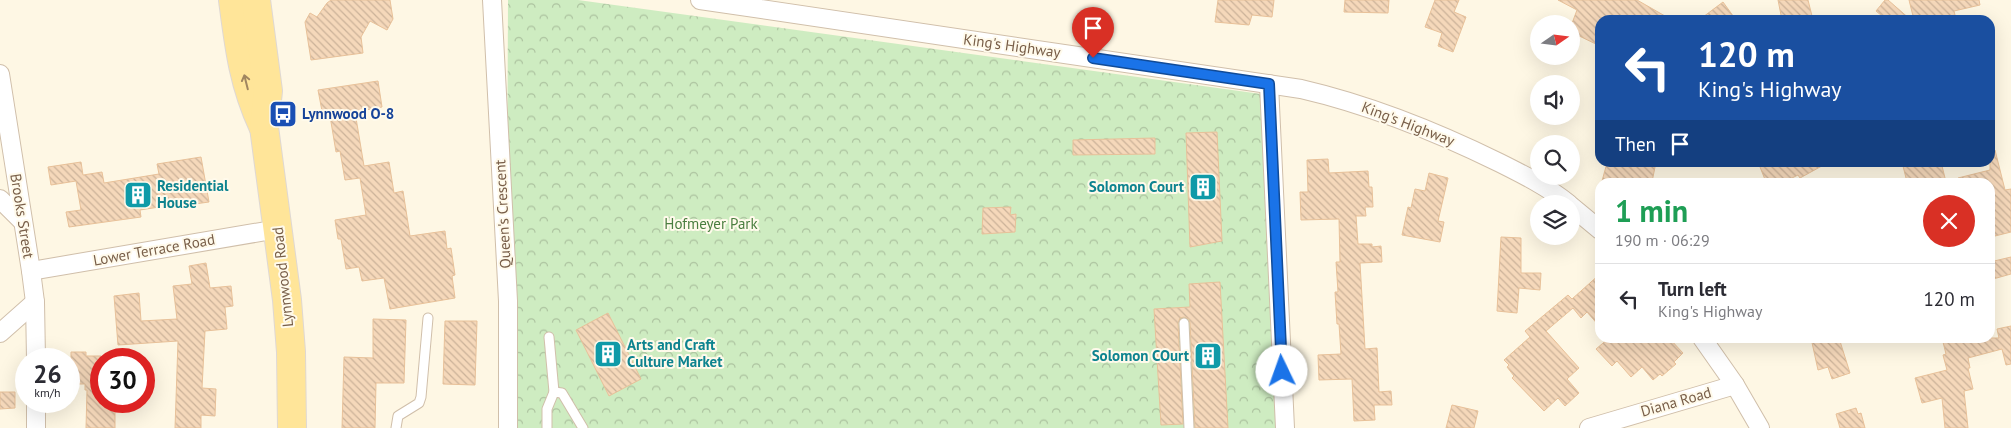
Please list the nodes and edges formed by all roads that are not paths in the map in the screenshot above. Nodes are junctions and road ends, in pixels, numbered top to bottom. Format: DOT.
graph roads {
  1 [pos="233,0"];
  2 [pos="256,0"];
  3 [pos="492,0"];
  4 [pos="700,0"];
  5 [pos="0,74"];
  6 [pos="1269,84"];
  7 [pos="264,127"];
  8 [pos="1555,195"];
  9 [pos="0,199"];
  10 [pos="1580,213"];
  11 [pos="23,222"];
  12 [pos="1595,226"];
  13 [pos="278,229"];
  14 [pos="31,271"];
  15 [pos="35,302"];
  16 [pos="428,318"];
  17 [pos="1184,323"];
  18 [pos="0,333"];
  19 [pos="549,337"];
  20 [pos="1706,343"];
  21 [pos="36,348"];
  22 [pos="1735,385"];
  23 [pos="554,392"];
  24 [pos="36,413"];
  25 [pos="36,428"];
  26 [pos="292,428"];
  27 [pos="396,428"];
  28 [pos="508,428"];
  29 [pos="547,428"];
  30 [pos="583,428"];
  31 [pos="1189,428"];
  32 [pos="1285,428"];
  33 [pos="1589,428"];
  34 [pos="1760,428"];
  7 -- 1 [label="main road, Lynnwood Road, one-way"];
  2 -- 7 [label="main road, Lynnwood Road"];
  3 -- 28 [label="street, Queen's Crescent"];
  4 -- 6 [label="street, King's Highway"];
  5 -- 11 [label="street, Brooks Street"];
  6 -- 8 [label="street, King's Highway"];
  6 -- 32 [label="street"];
  7 -- 13 [label="main road, Lynnwood Road"];
  9 -- 11 [label="street"];
  10 -- 12 [label="street, King's Highway"];
  11 -- 14 [label="street, Brooks Street"];
  13 -- 14 [label="street, Lower Terrace Road"];
  13 -- 26 [label="main road, Lynnwood Road"];
  14 -- 15 [label="street, Brooks Street"];
  15 -- 18 [label="street"];
  15 -- 21 [label="street, Brooks Street"];
  16 -- 27 [label="lane"];
  17 -- 31 [label="lane"];
  19 -- 23 [label="lane"];
  20 -- 22 [label="street"];
  22 -- 33 [label="street, Diana Road"];
  22 -- 34 [label="street"];
  23 -- 29 [label="lane"];
  23 -- 30 [label="lane"];
  24 -- 25 [label="street"];
}
